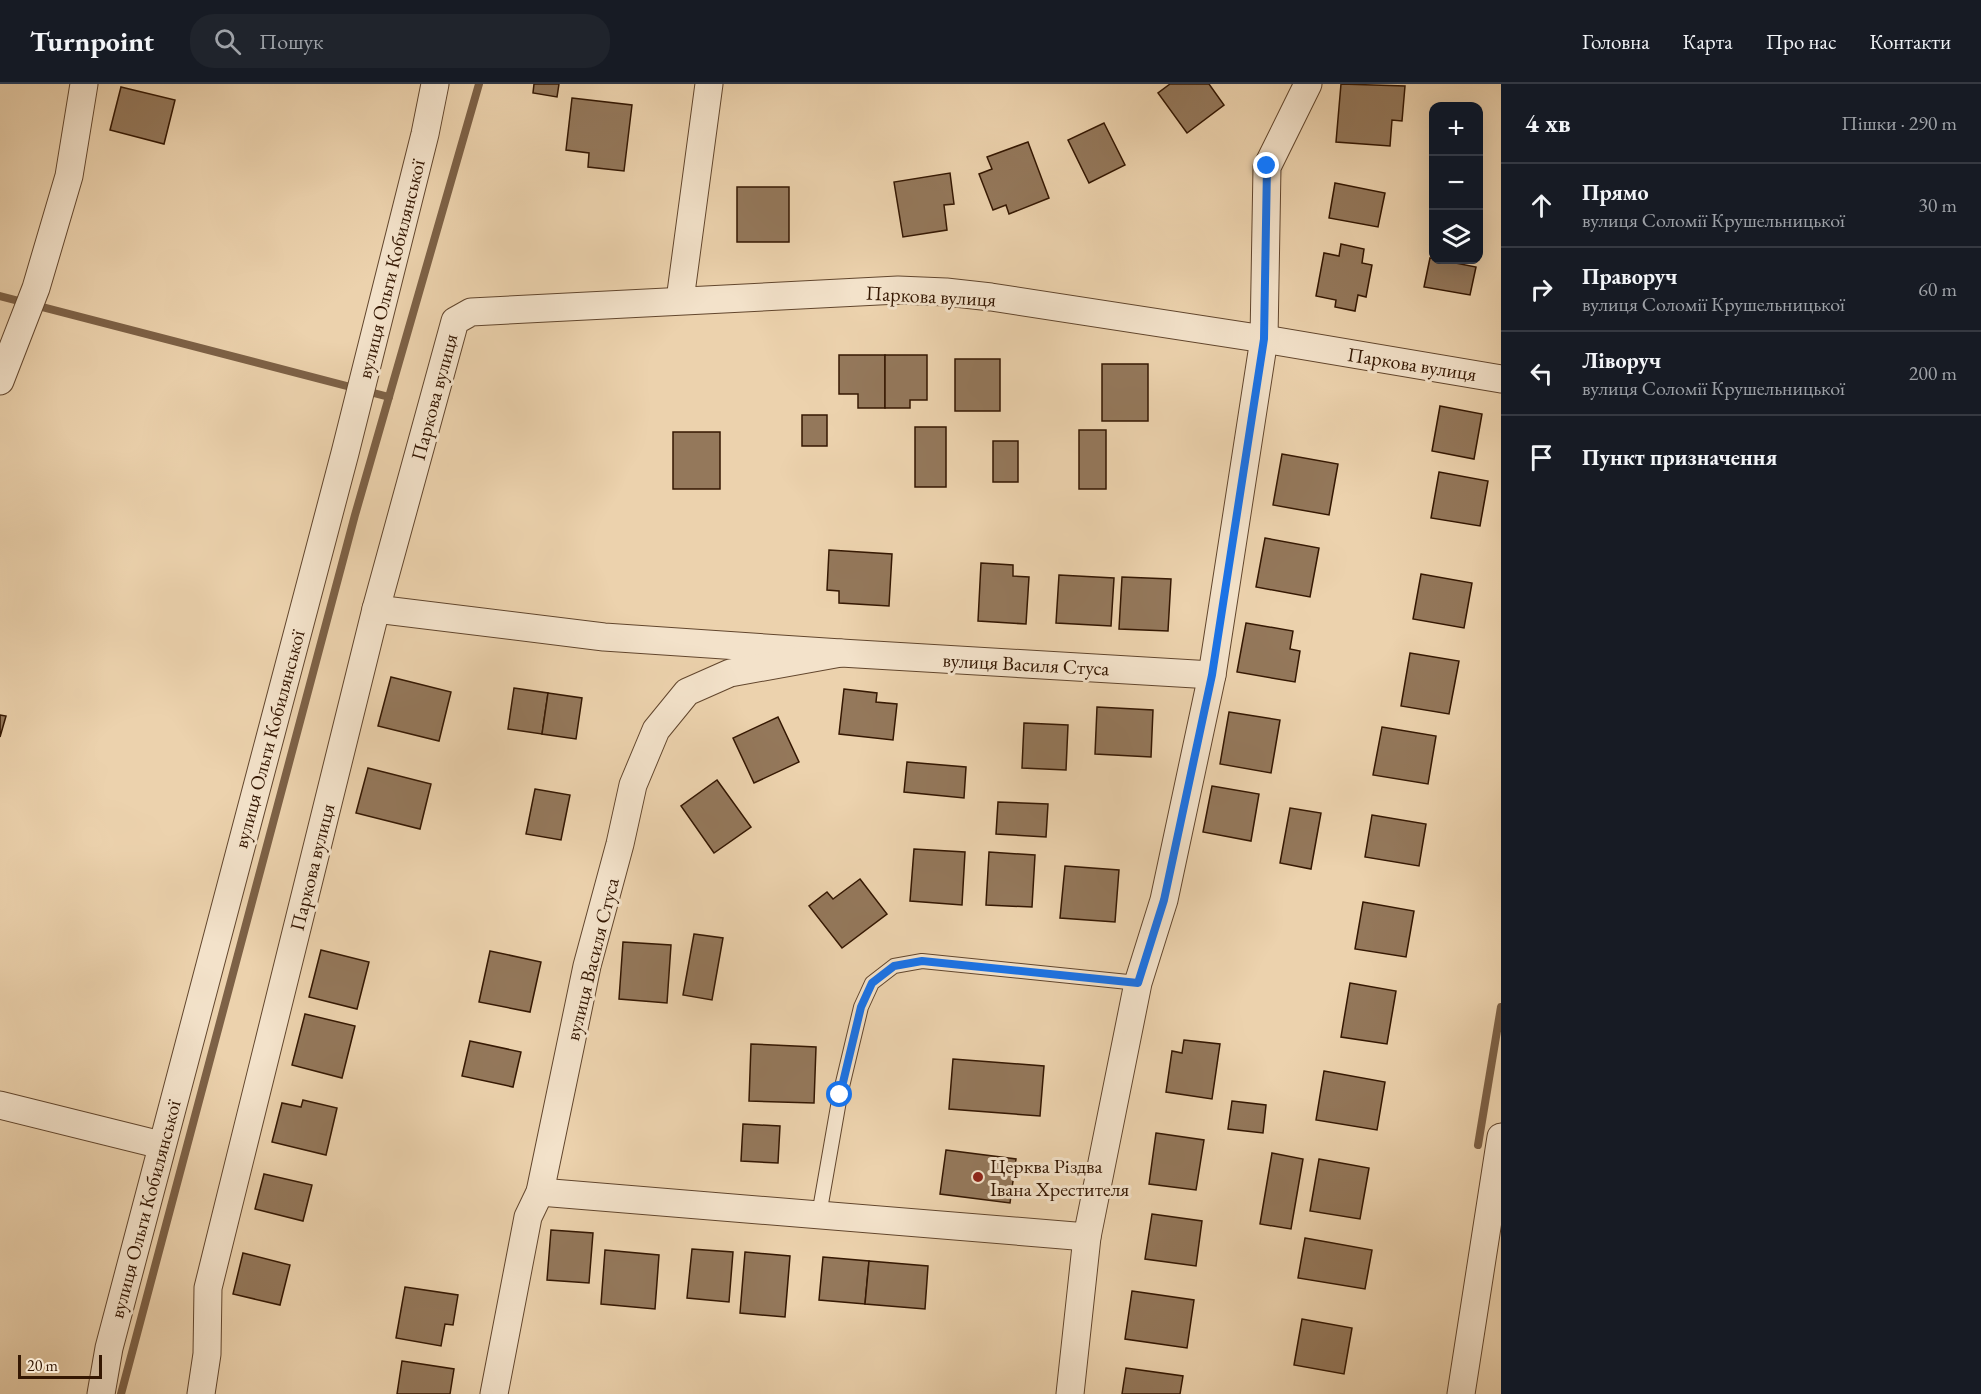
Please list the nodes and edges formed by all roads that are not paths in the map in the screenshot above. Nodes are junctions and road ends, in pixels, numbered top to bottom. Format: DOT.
graph roads {
  1 [pos="84,84"];
  2 [pos="435,84"];
  3 [pos="710,84"];
  4 [pos="1308,84"];
  5 [pos="680,300"];
  6 [pos="1264,339"];
  7 [pos="1501,379"];
  8 [pos="0,381"];
  9 [pos="376,609"];
  10 [pos="841,653"];
  11 [pos="1212,675"];
  12 [pos="1138,983"];
  13 [pos="0,1105"];
  14 [pos="1501,1137"];
  15 [pos="161,1145"];
  16 [pos="540,1192"];
  17 [pos="819,1215"];
  18 [pos="1087,1237"];
  19 [pos="101,1394"];
  20 [pos="201,1394"];
  21 [pos="494,1394"];
  22 [pos="1070,1394"];
  23 [pos="1461,1394"];
  1 -- 8 [label="street"];
  2 -- 15 [label="street, вулиця Ольги Кобилянської"];
  3 -- 5 [label="street"];
  4 -- 6 [label="street"];
  5 -- 6 [label="street, Паркова вулиця"];
  5 -- 9 [label="street, Паркова вулиця"];
  6 -- 7 [label="street, Паркова вулиця"];
  6 -- 11 [label="street"];
  9 -- 10 [label="street, вулиця Василя Стуса"];
  9 -- 20 [label="street, Паркова вулиця"];
  10 -- 11 [label="street, вулиця Василя Стуса"];
  10 -- 16 [label="street, вулиця Василя Стуса"];
  11 -- 12 [label="street"];
  12 -- 17 [label="lane"];
  12 -- 18 [label="street"];
  13 -- 15 [label="street"];
  14 -- 23 [label="street"];
  15 -- 19 [label="street, вулиця Ольги Кобилянської"];
  16 -- 17 [label="street"];
  16 -- 21 [label="street, вулиця Василя Стуса"];
  17 -- 18 [label="street"];
  18 -- 22 [label="street"];
}
